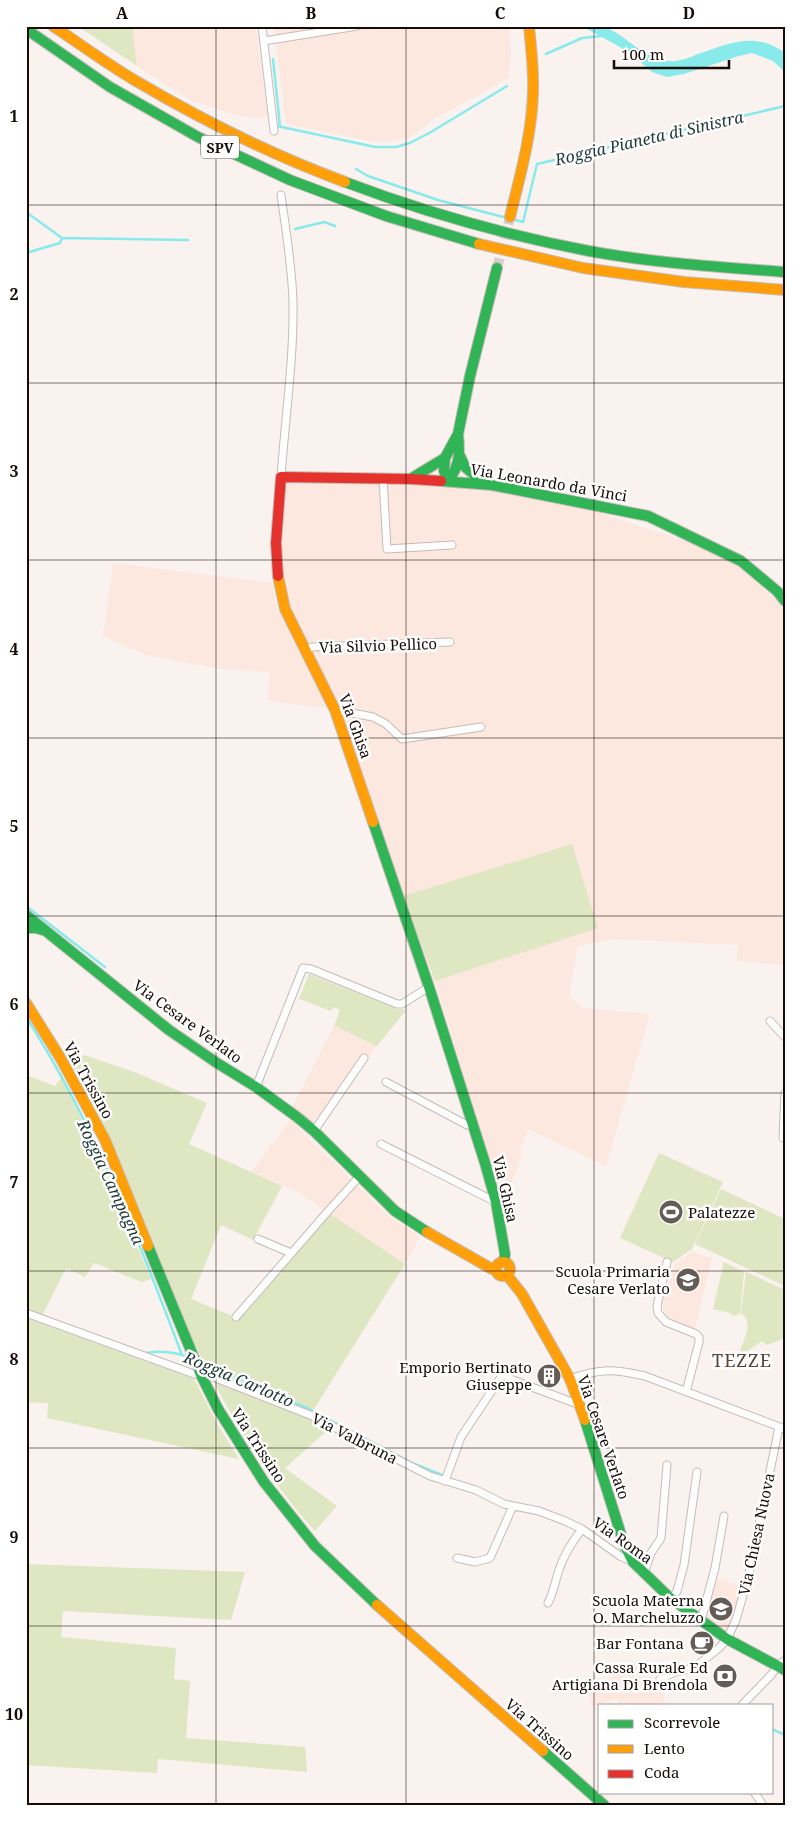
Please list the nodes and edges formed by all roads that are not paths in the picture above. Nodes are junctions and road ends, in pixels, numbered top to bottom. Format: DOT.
graph roads {
  1 [pos="53,26"];
  2 [pos="262,26"];
  3 [pos="357,26"];
  4 [pos="528,28"];
  5 [pos="26,29"];
  6 [pos="264,41"];
  7 [pos="274,131"];
  8 [pos="282,195"];
  9 [pos="510,217"];
  10 [pos="497,268"];
  11 [pos="785,272"];
  12 [pos="785,290"];
  13 [pos="458,434"];
  14 [pos="460,455"];
  15 [pos="445,458"];
  16 [pos="281,477"];
  17 [pos="383,478"];
  18 [pos="411,479"];
  19 [pos="448,481"];
  20 [pos="486,484"];
  21 [pos="452,545"];
  22 [pos="785,601"];
  23 [pos="450,642"];
  24 [pos="306,650"];
  25 [pos="336,710"];
  26 [pos="481,727"];
  27 [pos="26,916"];
  28 [pos="26,928"];
  29 [pos="47,931"];
  30 [pos="429,987"];
  31 [pos="26,1003"];
  32 [pos="770,1021"];
  33 [pos="785,1037"];
  34 [pos="364,1058"];
  35 [pos="386,1082"];
  36 [pos="256,1087"];
  37 [pos="785,1091"];
  38 [pos="473,1124"];
  39 [pos="314,1131"];
  40 [pos="783,1138"];
  41 [pos="381,1144"];
  42 [pos="360,1176"];
  43 [pos="496,1202"];
  44 [pos="258,1239"];
  45 [pos="291,1253"];
  46 [pos="667,1262"];
  47 [pos="500,1265"];
  48 [pos="26,1313"];
  49 [pos="236,1317"];
  50 [pos="201,1375"];
  51 [pos="570,1379"];
  52 [pos="686,1392"];
  53 [pos="580,1405"];
  54 [pos="782,1428"];
  55 [pos="667,1465"];
  56 [pos="697,1472"];
  57 [pos="445,1480"];
  58 [pos="512,1506"];
  59 [pos="724,1516"];
  60 [pos="565,1521"];
  61 [pos="582,1529"];
  62 [pos="457,1558"];
  63 [pos="633,1562"];
  64 [pos="644,1573"];
  65 [pos="672,1599"];
  66 [pos="548,1603"];
  67 [pos="701,1620"];
  68 [pos="727,1639"];
  69 [pos="782,1666"];
  70 [pos="660,1678"];
  71 [pos="743,1704"];
  72 [pos="755,1794"];
  73 [pos="604,1805"];
  74 [pos="763,1805"];
  1 -- 11 [label="main road, SPV"];
  2 -- 6 [label="street"];
  3 -- 6 [label="street"];
  4 -- 9 [label="main road"];
  5 -- 12 [label="main road, SPV"];
  6 -- 7 [label="street"];
  8 -- 16 [label="street, Via Ghisa"];
  10 -- 13 [label="main road"];
  13 -- 14 [label="main road"];
  13 -- 15 [label="main road"];
  14 -- 19 [label="main road"];
  14 -- 20 [label="main road"];
  15 -- 18 [label="main road"];
  15 -- 19 [label="main road"];
  16 -- 17 [label="main road, Via Leonardo da Vinci"];
  16 -- 24 [label="main road, Via Ghisa"];
  17 -- 18 [label="main road, Via Leonardo da Vinci"];
  17 -- 21 [label="street"];
  18 -- 19 [label="main road, Via Leonardo da Vinci"];
  19 -- 20 [label="main road, Via Leonardo da Vinci"];
  20 -- 22 [label="main road, Via Leonardo da Vinci"];
  23 -- 24 [label="street, Via Silvio Pellico"];
  24 -- 25 [label="main road, Via Ghisa"];
  25 -- 26 [label="street"];
  25 -- 30 [label="main road, Via Ghisa"];
  27 -- 29 [label="main road, Via Cesare Verlato"];
  28 -- 29 [label="main road"];
  29 -- 36 [label="main road, Via Cesare Verlato"];
  30 -- 36 [label="street"];
  30 -- 38 [label="main road, Via Ghisa"];
  31 -- 50 [label="main road, Via Trissino"];
  32 -- 33 [label="street"];
  34 -- 39 [label="street"];
  35 -- 38 [label="street"];
  36 -- 39 [label="main road, Via Cesare Verlato"];
  37 -- 40 [label="street"];
  38 -- 43 [label="main road, Via Ghisa"];
  39 -- 42 [label="main road, Via Cesare Verlato"];
  41 -- 43 [label="street"];
  42 -- 45 [label="street"];
  42 -- 47 [label="main road, Via Cesare Verlato"];
  43 -- 47 [label="main road, Via Ghisa"];
  44 -- 45 [label="street"];
  45 -- 49 [label="street"];
  46 -- 52 [label="street"];
  47 -- 51 [label="main road, Via Cesare Verlato"];
  48 -- 50 [label="street, Via Valbruna"];
  50 -- 57 [label="street, Via Valbruna"];
  50 -- 73 [label="main road, Via Trissino"];
  51 -- 52 [label="street"];
  51 -- 53 [label="main road, Via Cesare Verlato"];
  52 -- 54 [label="street"];
  53 -- 57 [label="street"];
  53 -- 63 [label="main road, Via Cesare Verlato"];
  54 -- 68 [label="street, Via Chiesa Nuova"];
  55 -- 64 [label="street"];
  56 -- 65 [label="street"];
  57 -- 58 [label="street, Via Valbruna"];
  58 -- 60 [label="street, Via Valbruna"];
  58 -- 62 [label="street"];
  59 -- 67 [label="street"];
  60 -- 61 [label="street, Via Roma"];
  61 -- 63 [label="street, Via Roma"];
  61 -- 66 [label="street"];
  63 -- 64 [label="main road, Via Roma"];
  64 -- 65 [label="main road, Via Roma"];
  65 -- 67 [label="main road, Via Roma"];
  67 -- 68 [label="main road, Via Roma"];
  68 -- 69 [label="main road, Via Roma"];
  68 -- 70 [label="street"];
  69 -- 71 [label="street"];
  72 -- 74 [label="street"];
}
